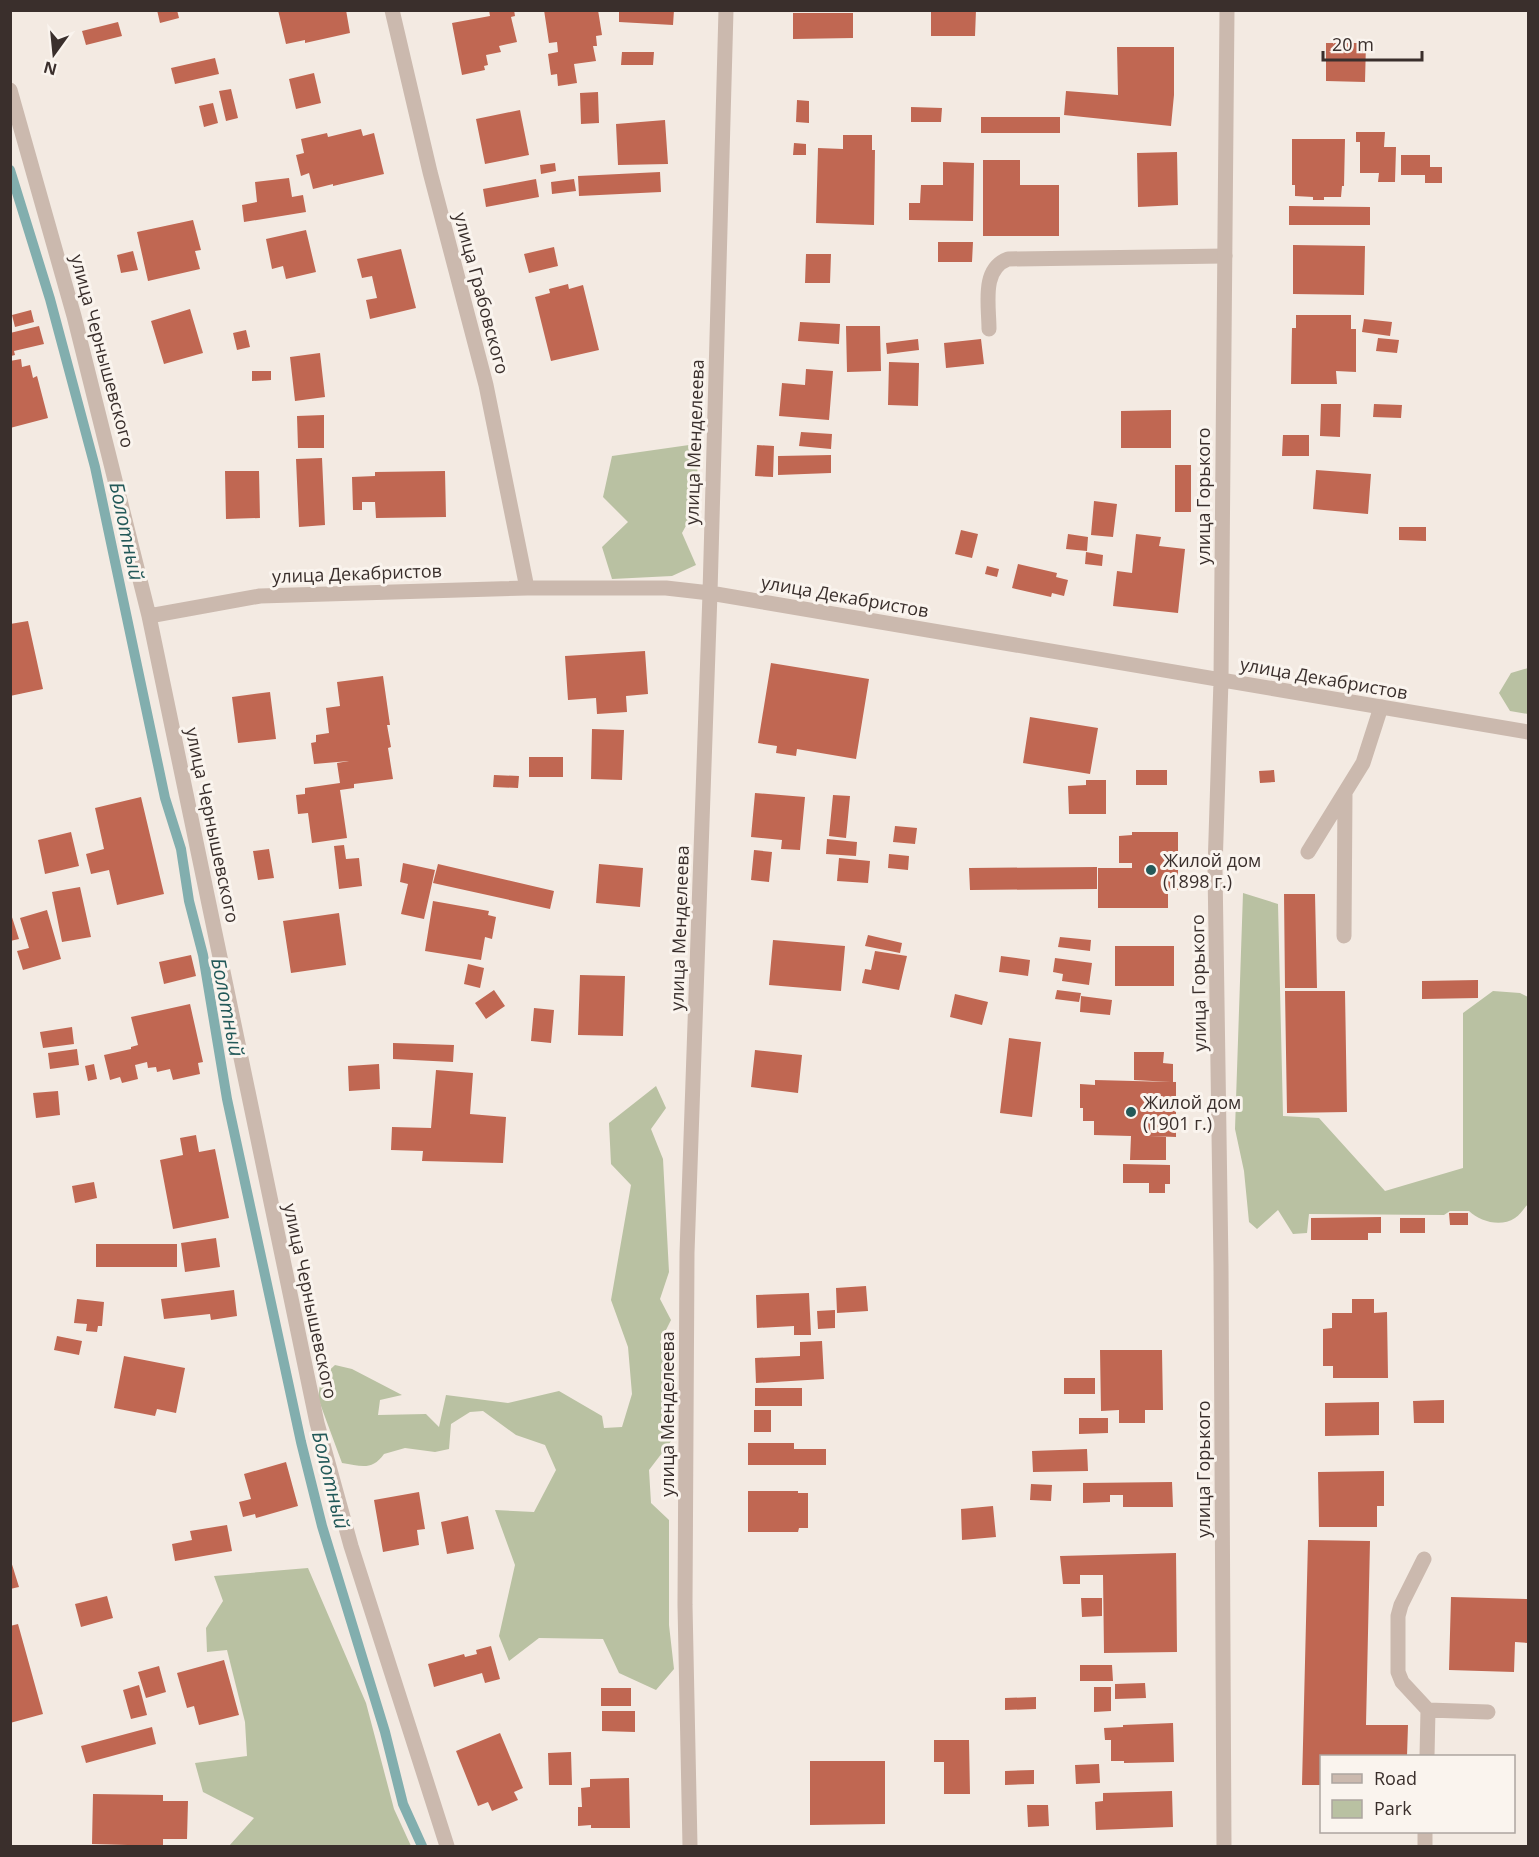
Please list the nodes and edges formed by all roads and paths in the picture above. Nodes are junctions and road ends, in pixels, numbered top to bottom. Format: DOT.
graph roads {
  1 [pos="392,10"];
  2 [pos="726,10"];
  3 [pos="1227,10"];
  4 [pos="10,90"];
  5 [pos="1225,256"];
  6 [pos="989,329"];
  7 [pos="527,588"];
  8 [pos="710,593"];
  9 [pos="149,616"];
  10 [pos="1221,680"];
  11 [pos="1381,707"];
  12 [pos="1528,732"];
  13 [pos="1345,792"];
  14 [pos="1308,852"];
  15 [pos="1344,936"];
  16 [pos="1424,1559"];
  17 [pos="1428,1710"];
  18 [pos="1488,1712"];
  19 [pos="1427,1755"];
  20 [pos="447,1846"];
  21 [pos="690,1846"];
  22 [pos="1224,1846"];
  1 -- 7 [label="street, улица Грабовского"];
  2 -- 8 [label="street, улица Менделеева"];
  3 -- 5 [label="street, улица Горького"];
  4 -- 9 [label="street, улица Чернышевского"];
  5 -- 6 [label="street"];
  5 -- 10 [label="street, улица Горького"];
  7 -- 8 [label="street, улица Декабристов"];
  7 -- 9 [label="street, улица Декабристов"];
  8 -- 10 [label="street, улица Декабристов"];
  8 -- 21 [label="street, улица Менделеева"];
  9 -- 20 [label="street, улица Чернышевского"];
  10 -- 11 [label="street, улица Декабристов"];
  10 -- 22 [label="street, улица Горького"];
  11 -- 12 [label="street, улица Декабристов"];
  11 -- 13 [label="street"];
  13 -- 14 [label="street"];
  13 -- 15 [label="street"];
  16 -- 17 [label="street"];
  17 -- 18 [label="street"];
  17 -- 19 [label="street"];
}
